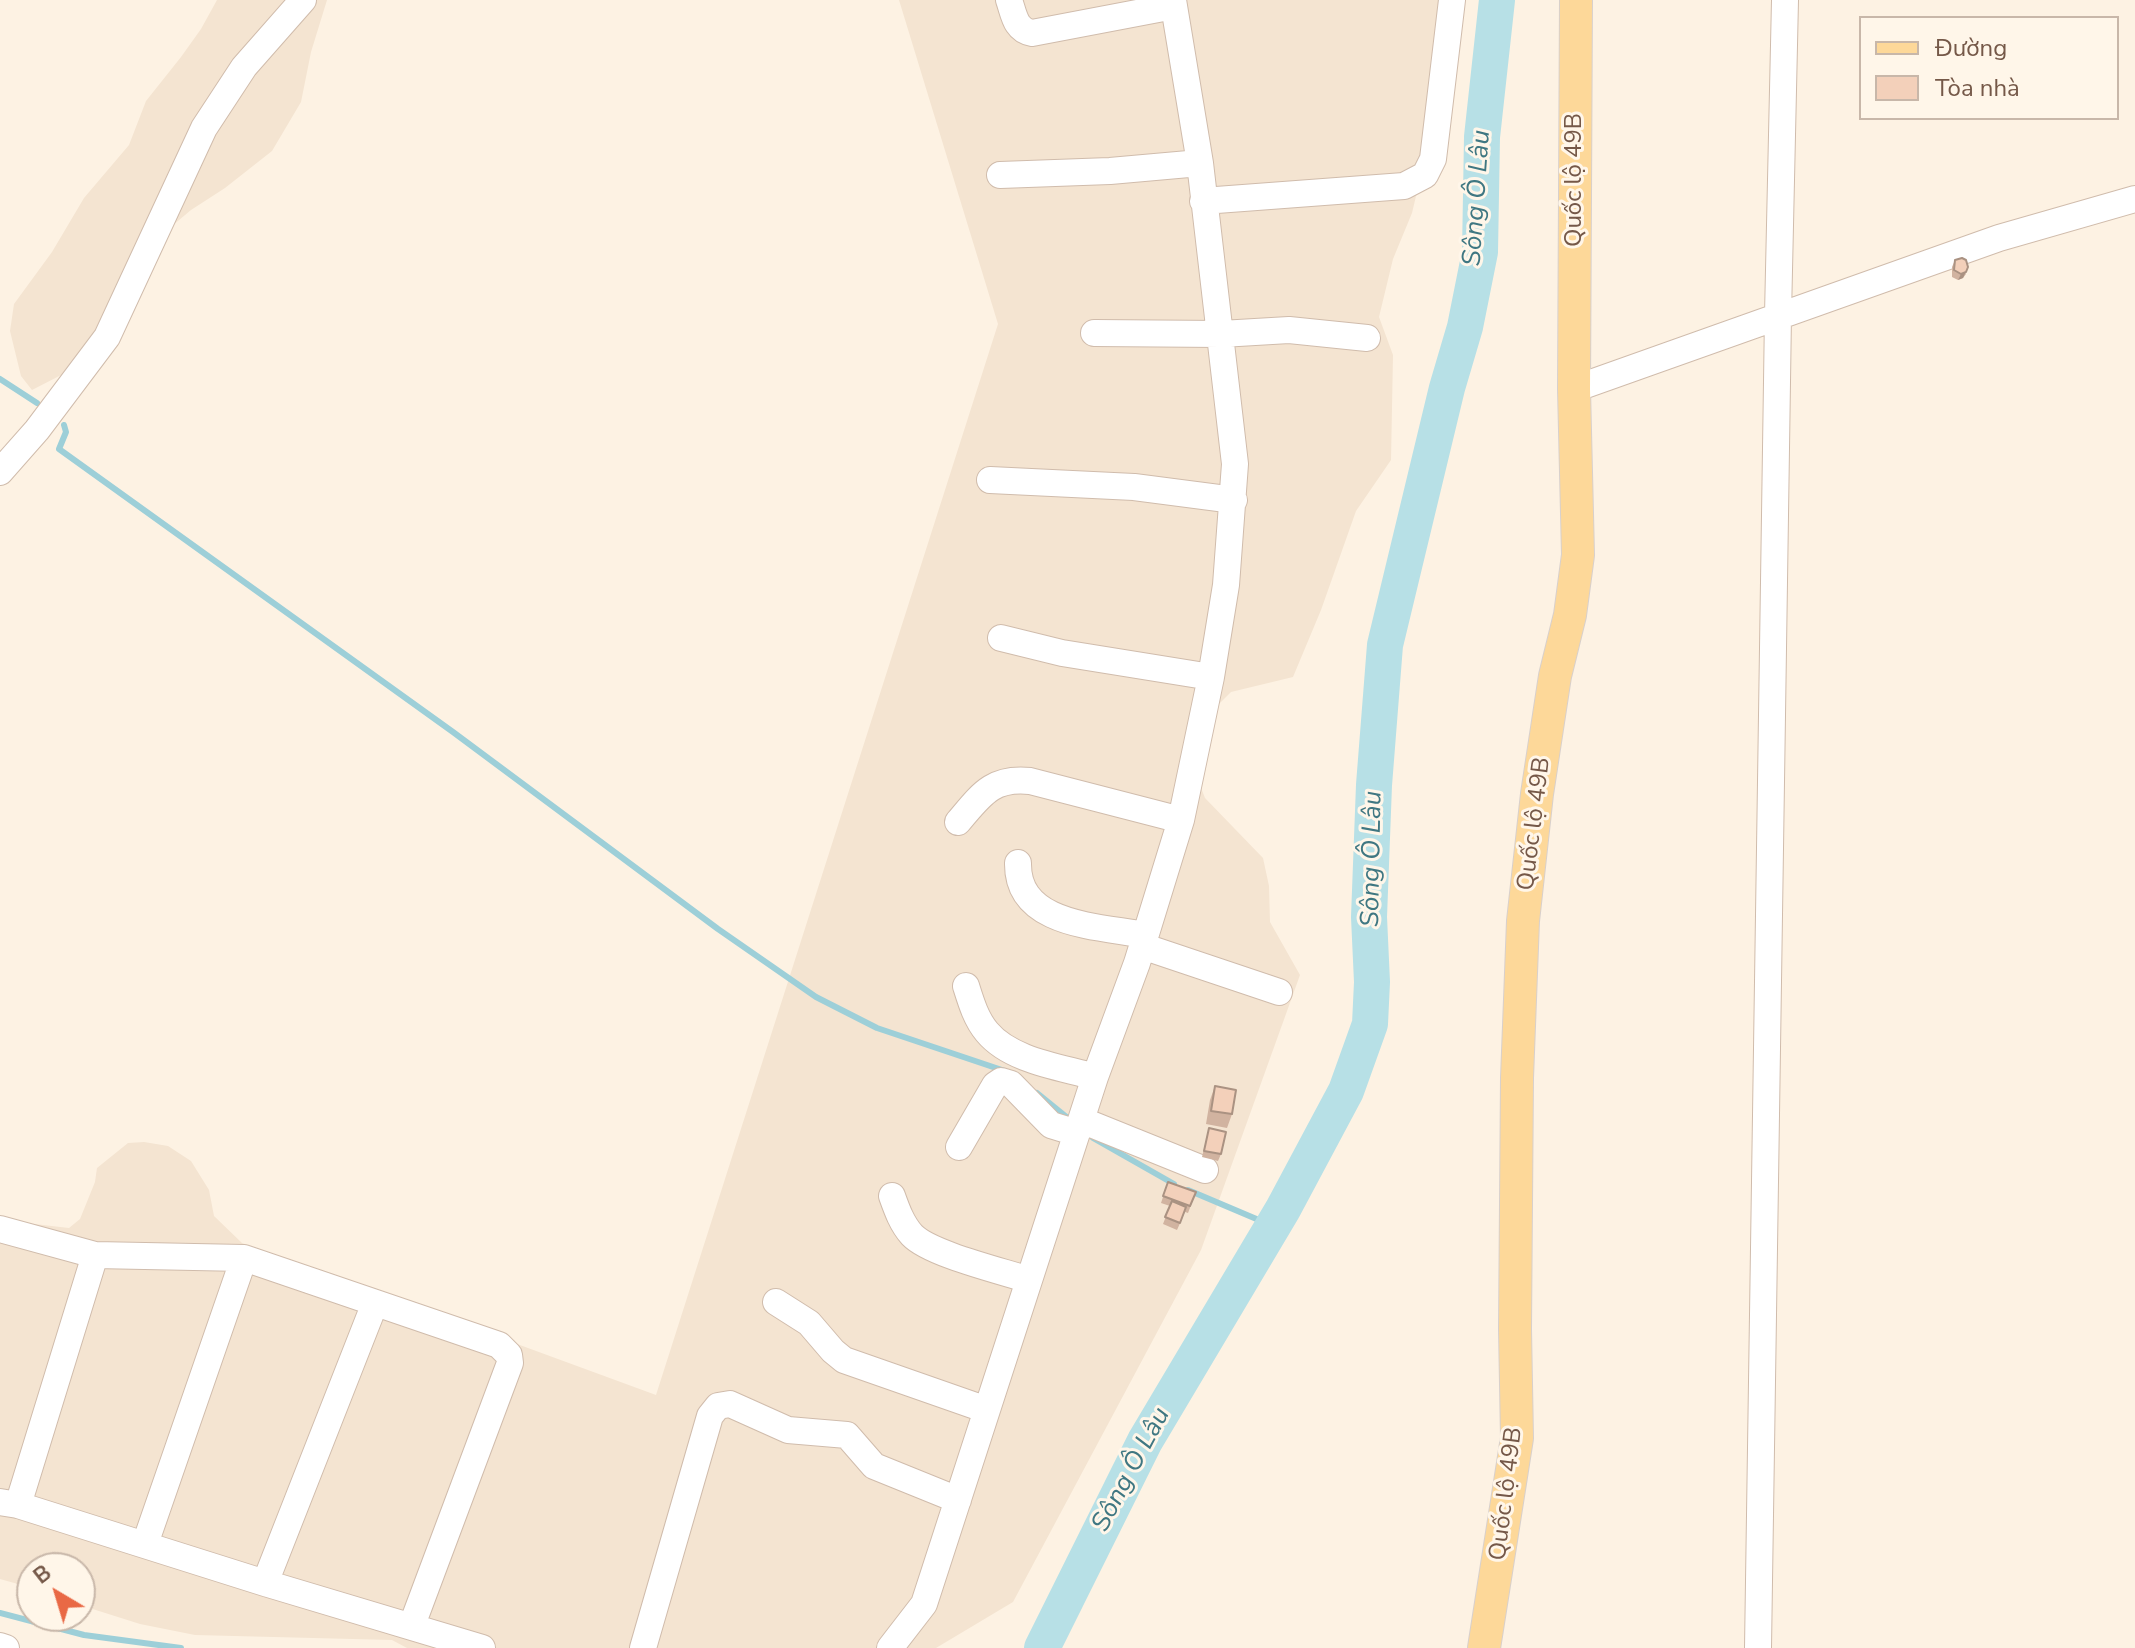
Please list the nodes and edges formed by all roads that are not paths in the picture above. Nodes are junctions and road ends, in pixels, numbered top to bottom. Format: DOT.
graph roads {
  1 [pos="303,0"];
  2 [pos="1009,0"];
  3 [pos="1452,0"];
  4 [pos="1576,0"];
  5 [pos="1785,0"];
  6 [pos="1174,3"];
  7 [pos="1200,163"];
  8 [pos="1000,175"];
  9 [pos="2135,199"];
  10 [pos="1203,201"];
  11 [pos="1778,315"];
  12 [pos="1094,333"];
  13 [pos="1221,334"];
  14 [pos="1367,338"];
  15 [pos="1574,389"];
  16 [pos="0,472"];
  17 [pos="990,480"];
  18 [pos="1234,500"];
  19 [pos="1001,638"];
  20 [pos="1211,677"];
  21 [pos="1181,820"];
  22 [pos="958,822"];
  23 [pos="1018,863"];
  24 [pos="1144,940"];
  25 [pos="966,986"];
  26 [pos="1279,992"];
  27 [pos="1095,1077"];
  28 [pos="1079,1127"];
  29 [pos="959,1147"];
  30 [pos="1205,1170"];
  31 [pos="892,1196"];
  32 [pos="0,1229"];
  33 [pos="95,1255"];
  34 [pos="244,1258"];
  35 [pos="1029,1280"];
  36 [pos="776,1302"];
  37 [pos="375,1303"];
  38 [pos="987,1410"];
  39 [pos="958,1500"];
  40 [pos="9,1503"];
  41 [pos="145,1544"];
  42 [pos="265,1583"];
  43 [pos="412,1625"];
  44 [pos="0,1646"];
  45 [pos="6,1648"];
  46 [pos="482,1648"];
  47 [pos="643,1648"];
  48 [pos="890,1648"];
  49 [pos="1484,1648"];
  50 [pos="1758,1648"];
  1 -- 16 [label="street"];
  2 -- 6 [label="street"];
  3 -- 10 [label="street"];
  4 -- 15 [label="main road, Quốc lộ 49B"];
  5 -- 11 [label="street"];
  6 -- 7 [label="street"];
  7 -- 8 [label="street"];
  7 -- 10 [label="street"];
  9 -- 11 [label="street"];
  10 -- 13 [label="street"];
  11 -- 15 [label="street"];
  11 -- 50 [label="street"];
  12 -- 13 [label="street"];
  13 -- 14 [label="street"];
  13 -- 18 [label="street"];
  15 -- 49 [label="main road, Quốc lộ 49B"];
  17 -- 18 [label="street"];
  18 -- 20 [label="street"];
  19 -- 20 [label="street"];
  20 -- 21 [label="street"];
  21 -- 22 [label="street"];
  21 -- 24 [label="street"];
  23 -- 24 [label="street"];
  24 -- 26 [label="street"];
  24 -- 27 [label="street"];
  25 -- 27 [label="street"];
  27 -- 28 [label="street"];
  28 -- 29 [label="street"];
  28 -- 30 [label="street"];
  28 -- 35 [label="street"];
  31 -- 35 [label="street"];
  32 -- 33 [label="street"];
  33 -- 34 [label="street"];
  33 -- 40 [label="street"];
  34 -- 37 [label="street"];
  34 -- 41 [label="street"];
  35 -- 38 [label="street"];
  36 -- 38 [label="street"];
  37 -- 42 [label="street"];
  37 -- 43 [label="street"];
  38 -- 39 [label="street"];
  39 -- 47 [label="street"];
  39 -- 48 [label="street"];
  40 -- 41 [label="street"];
  41 -- 42 [label="street"];
  42 -- 43 [label="street"];
  43 -- 46 [label="street"];
  44 -- 45 [label="street"];
}
